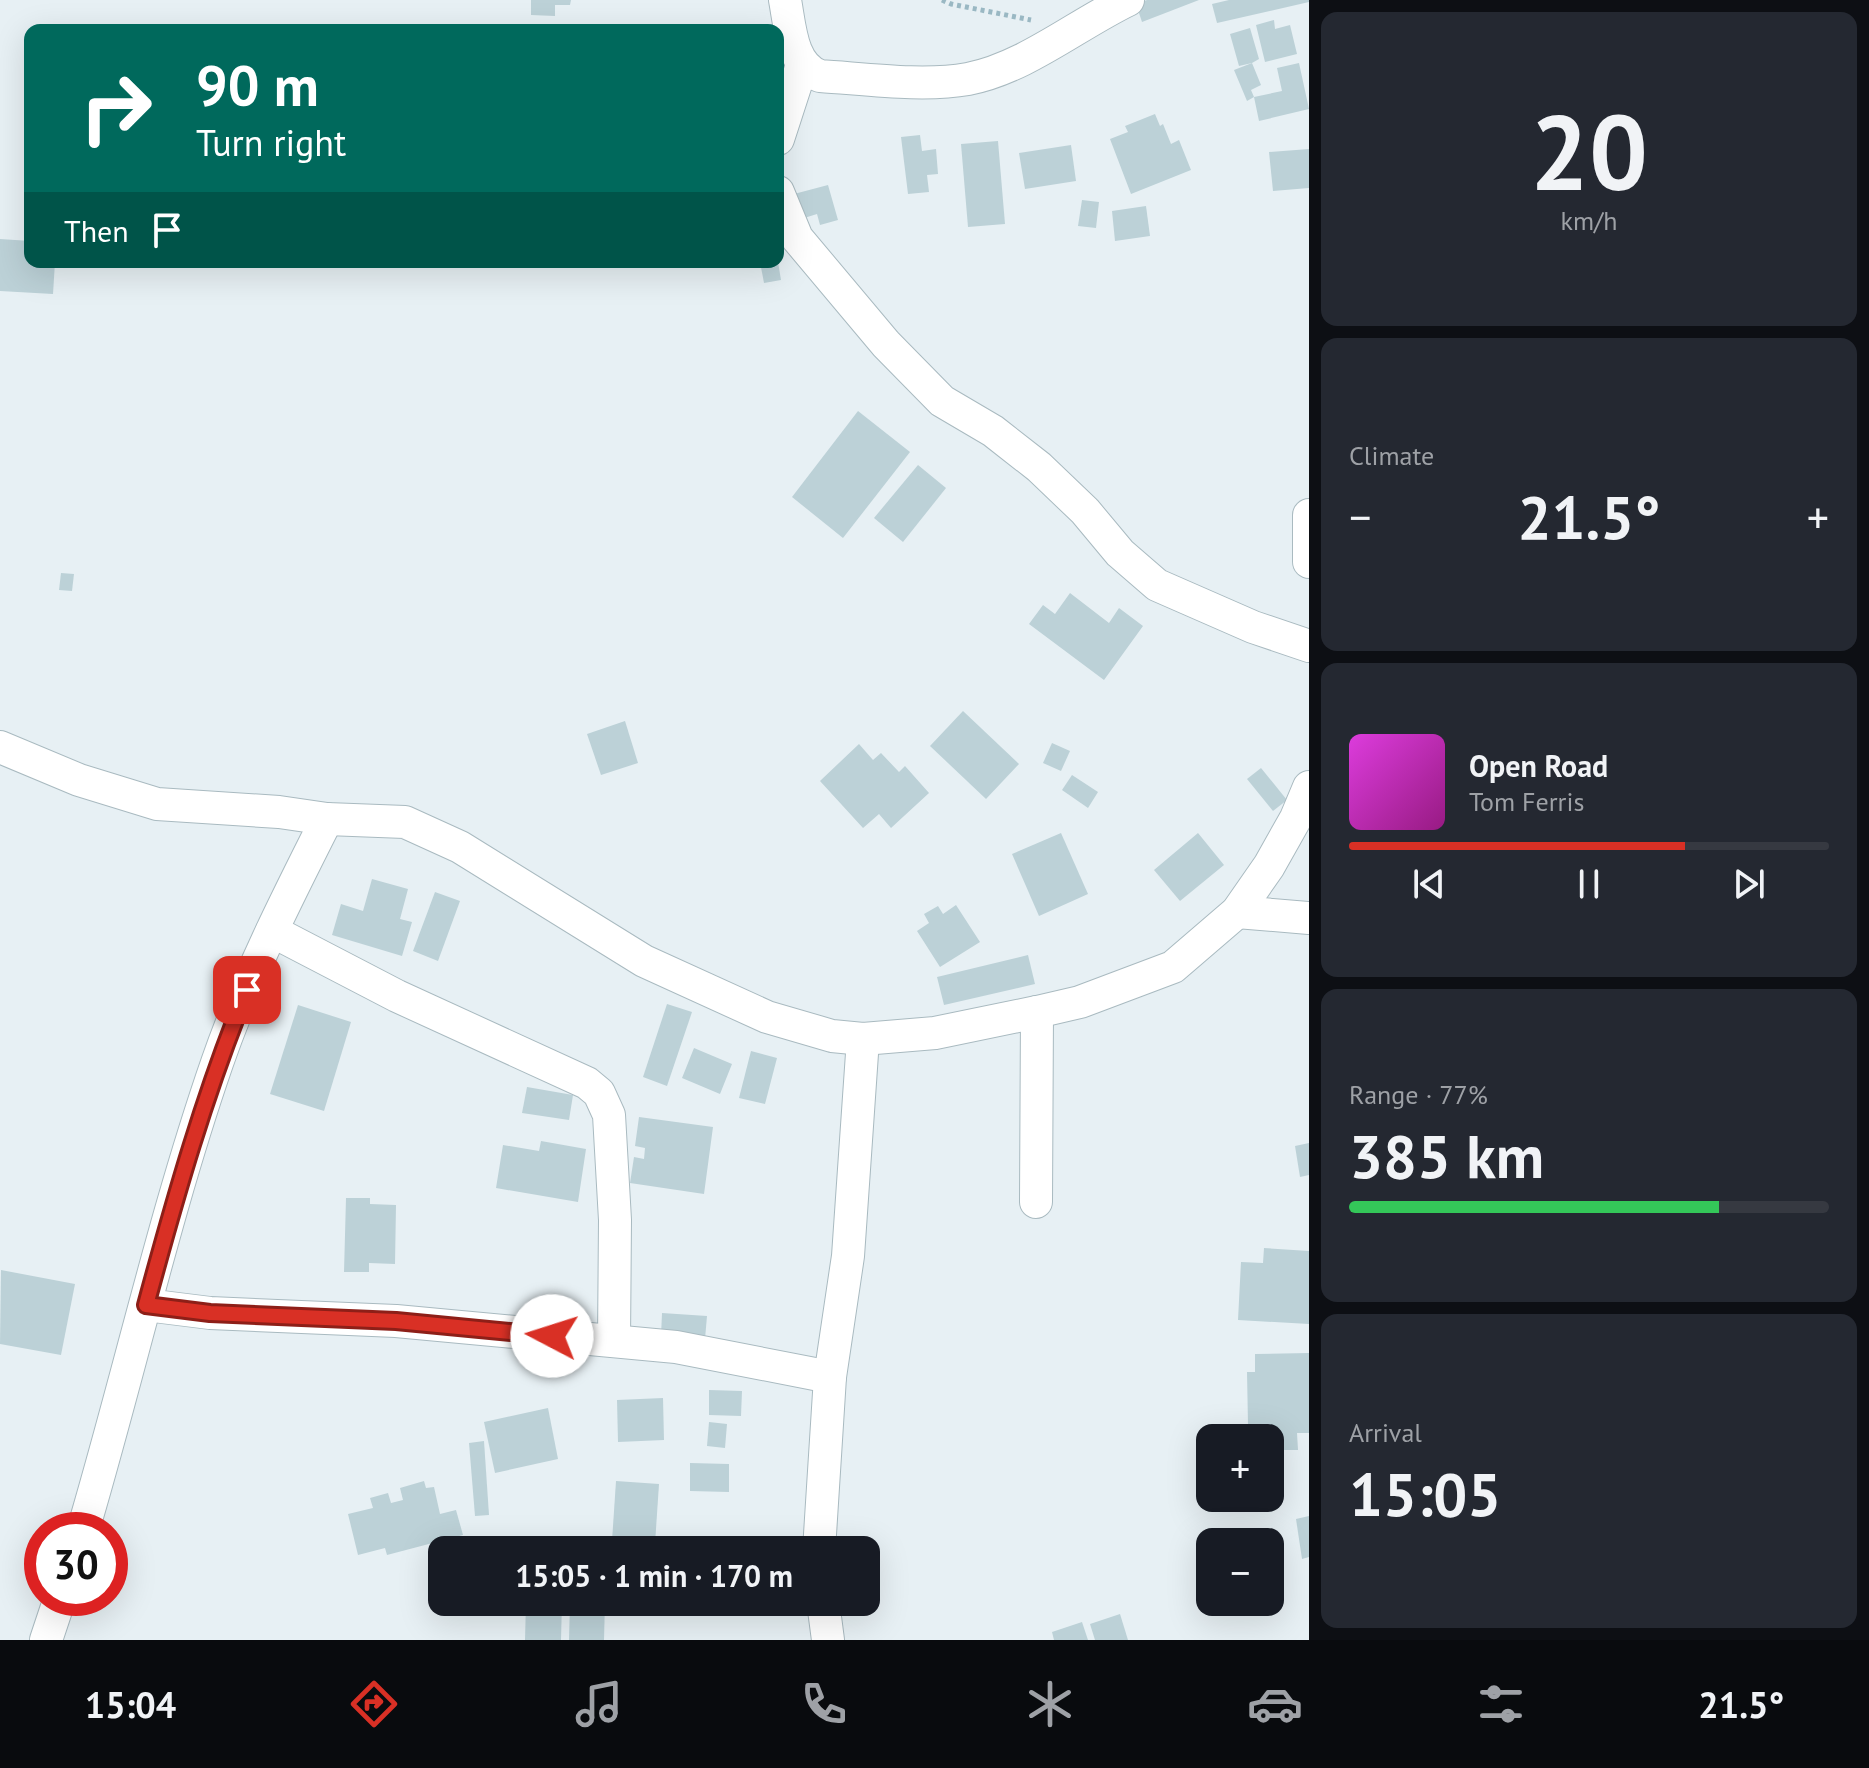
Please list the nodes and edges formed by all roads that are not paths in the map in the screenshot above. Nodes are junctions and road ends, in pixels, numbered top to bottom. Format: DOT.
graph roads {
  1 [pos="785,0"];
  2 [pos="1128,0"];
  3 [pos="802,65"];
  4 [pos="784,120"];
  5 [pos="784,207"];
  6 [pos="1309,515"];
  7 [pos="1309,562"];
  8 [pos="1309,646"];
  9 [pos="0,747"];
  10 [pos="1309,787"];
  11 [pos="327,819"];
  12 [pos="1237,912"];
  13 [pos="1309,918"];
  14 [pos="272,931"];
  15 [pos="1037,1012"];
  16 [pos="863,1039"];
  17 [pos="1036,1202"];
  18 [pos="146,1305"];
  19 [pos="614,1341"];
  20 [pos="830,1377"];
  21 [pos="88,1512"];
  22 [pos="820,1536"];
  23 [pos="54,1616"];
  24 [pos="825,1616"];
  25 [pos="46,1640"];
  26 [pos="828,1640"];
  1 -- 3 [label="street"];
  2 -- 3 [label="street"];
  3 -- 4 [label="street"];
  5 -- 8 [label="street"];
  6 -- 7 [label="street"];
  9 -- 11 [label="street"];
  10 -- 12 [label="street"];
  11 -- 14 [label="street"];
  11 -- 16 [label="street"];
  12 -- 13 [label="street"];
  12 -- 15 [label="street"];
  14 -- 18 [label="street"];
  14 -- 19 [label="street"];
  15 -- 16 [label="street"];
  15 -- 17 [label="street"];
  16 -- 20 [label="street"];
  18 -- 19 [label="street"];
  18 -- 21 [label="street"];
  19 -- 20 [label="street"];
  20 -- 22 [label="street"];
  23 -- 25 [label="street"];
  24 -- 26 [label="street"];
}
